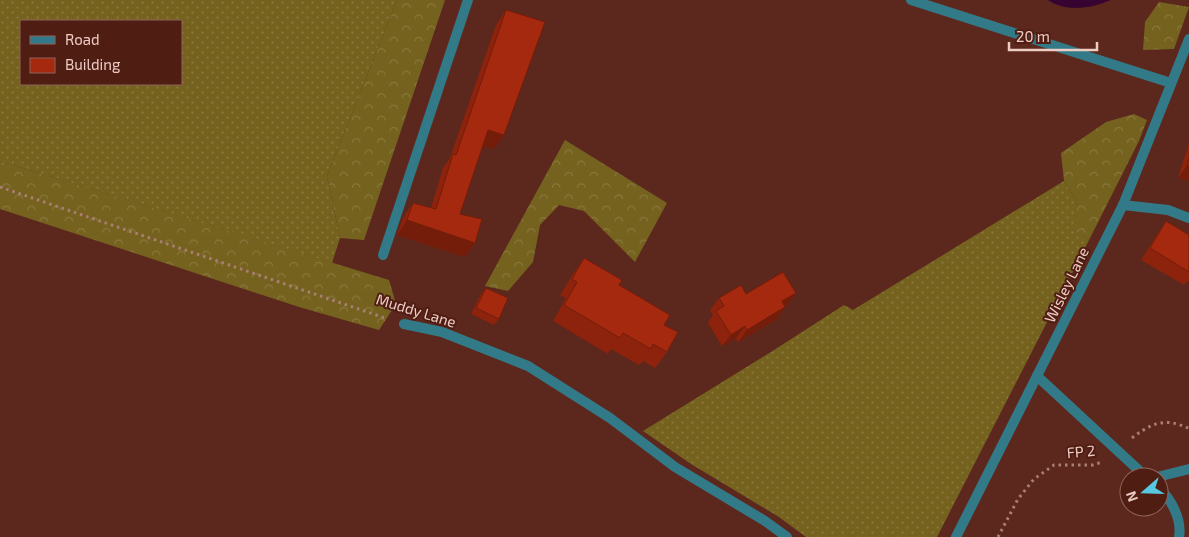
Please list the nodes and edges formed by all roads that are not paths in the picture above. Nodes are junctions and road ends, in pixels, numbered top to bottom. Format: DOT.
graph roads {
  1 [pos="468,0"];
  2 [pos="911,0"];
  3 [pos="1189,39"];
  4 [pos="1171,83"];
  5 [pos="1123,205"];
  6 [pos="1189,218"];
  7 [pos="382,255"];
  8 [pos="404,324"];
  9 [pos="1037,376"];
  10 [pos="1135,467"];
  11 [pos="1189,469"];
  12 [pos="1169,474"];
  13 [pos="1169,500"];
  14 [pos="787,537"];
  15 [pos="956,537"];
  16 [pos="1179,537"];
  1 -- 7 [label="street"];
  2 -- 4 [label="street"];
  3 -- 4 [label="street, Wisley Lane"];
  4 -- 5 [label="street, Wisley Lane"];
  5 -- 6 [label="street"];
  5 -- 9 [label="street, Wisley Lane"];
  8 -- 14 [label="street, Muddy Lane"];
  9 -- 10 [label="street"];
  9 -- 15 [label="street, Wisley Lane"];
  11 -- 12 [label="street"];
  13 -- 16 [label="street"];
}
